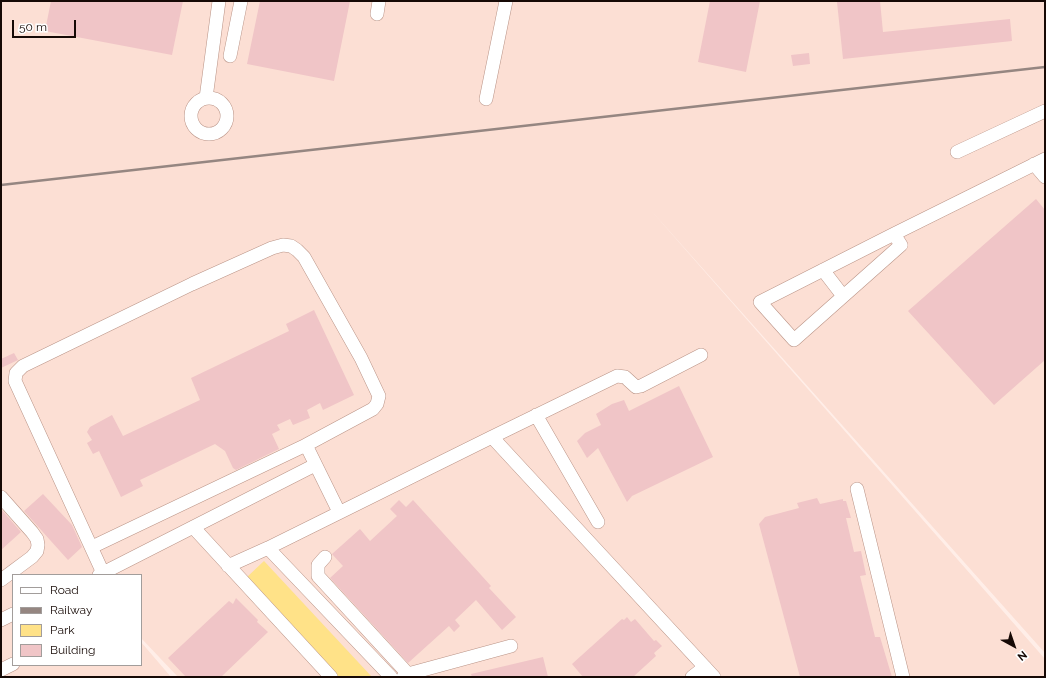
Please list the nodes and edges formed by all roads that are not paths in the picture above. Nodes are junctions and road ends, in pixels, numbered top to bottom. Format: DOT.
graph roads {
  1 [pos="219,1"];
  2 [pos="241,1"];
  3 [pos="506,1"];
  4 [pos="230,56"];
  5 [pos="206,98"];
  6 [pos="486,99"];
  7 [pos="1045,111"];
  8 [pos="957,152"];
  9 [pos="1040,162"];
  10 [pos="1045,177"];
  11 [pos="894,234"];
  12 [pos="822,270"];
  13 [pos="843,296"];
  14 [pos="701,355"];
  15 [pos="536,415"];
  16 [pos="492,437"];
  17 [pos="306,445"];
  18 [pos="315,465"];
  19 [pos="858,489"];
  20 [pos="1,497"];
  21 [pos="339,512"];
  22 [pos="598,522"];
  23 [pos="193,527"];
  24 [pos="92,548"];
  25 [pos="268,548"];
  26 [pos="326,557"];
  27 [pos="228,566"];
  28 [pos="101,574"];
  29 [pos="1,580"];
  30 [pos="12,614"];
  31 [pos="1,620"];
  32 [pos="511,646"];
  33 [pos="12,664"];
  34 [pos="1,670"];
  35 [pos="709,672"];
  36 [pos="406,675"];
  37 [pos="331,677"];
  38 [pos="391,677"];
  39 [pos="692,677"];
  40 [pos="903,677"];
  1 -- 5 [label="street"];
  2 -- 4 [label="street"];
  3 -- 6 [label="street"];
  7 -- 8 [label="street"];
  9 -- 10 [label="street"];
  9 -- 11 [label="street"];
  11 -- 12 [label="street"];
  11 -- 13 [label="street"];
  12 -- 13 [label="street"];
  12 -- 13 [label="street"];
  14 -- 15 [label="street"];
  15 -- 16 [label="street"];
  15 -- 22 [label="street"];
  16 -- 21 [label="street"];
  16 -- 35 [label="street"];
  17 -- 18 [label="street"];
  17 -- 24 [label="street"];
  17 -- 24 [label="street"];
  18 -- 21 [label="street"];
  18 -- 23 [label="street"];
  19 -- 40 [label="street"];
  20 -- 29 [label="street"];
  21 -- 25 [label="street"];
  23 -- 27 [label="street"];
  23 -- 28 [label="street"];
  24 -- 28 [label="street"];
  25 -- 27 [label="street"];
  25 -- 38 [label="street"];
  26 -- 36 [label="street"];
  27 -- 37 [label="street"];
  30 -- 31 [label="street"];
  32 -- 36 [label="street"];
  33 -- 34 [label="street"];
  35 -- 39 [label="street"];
}
